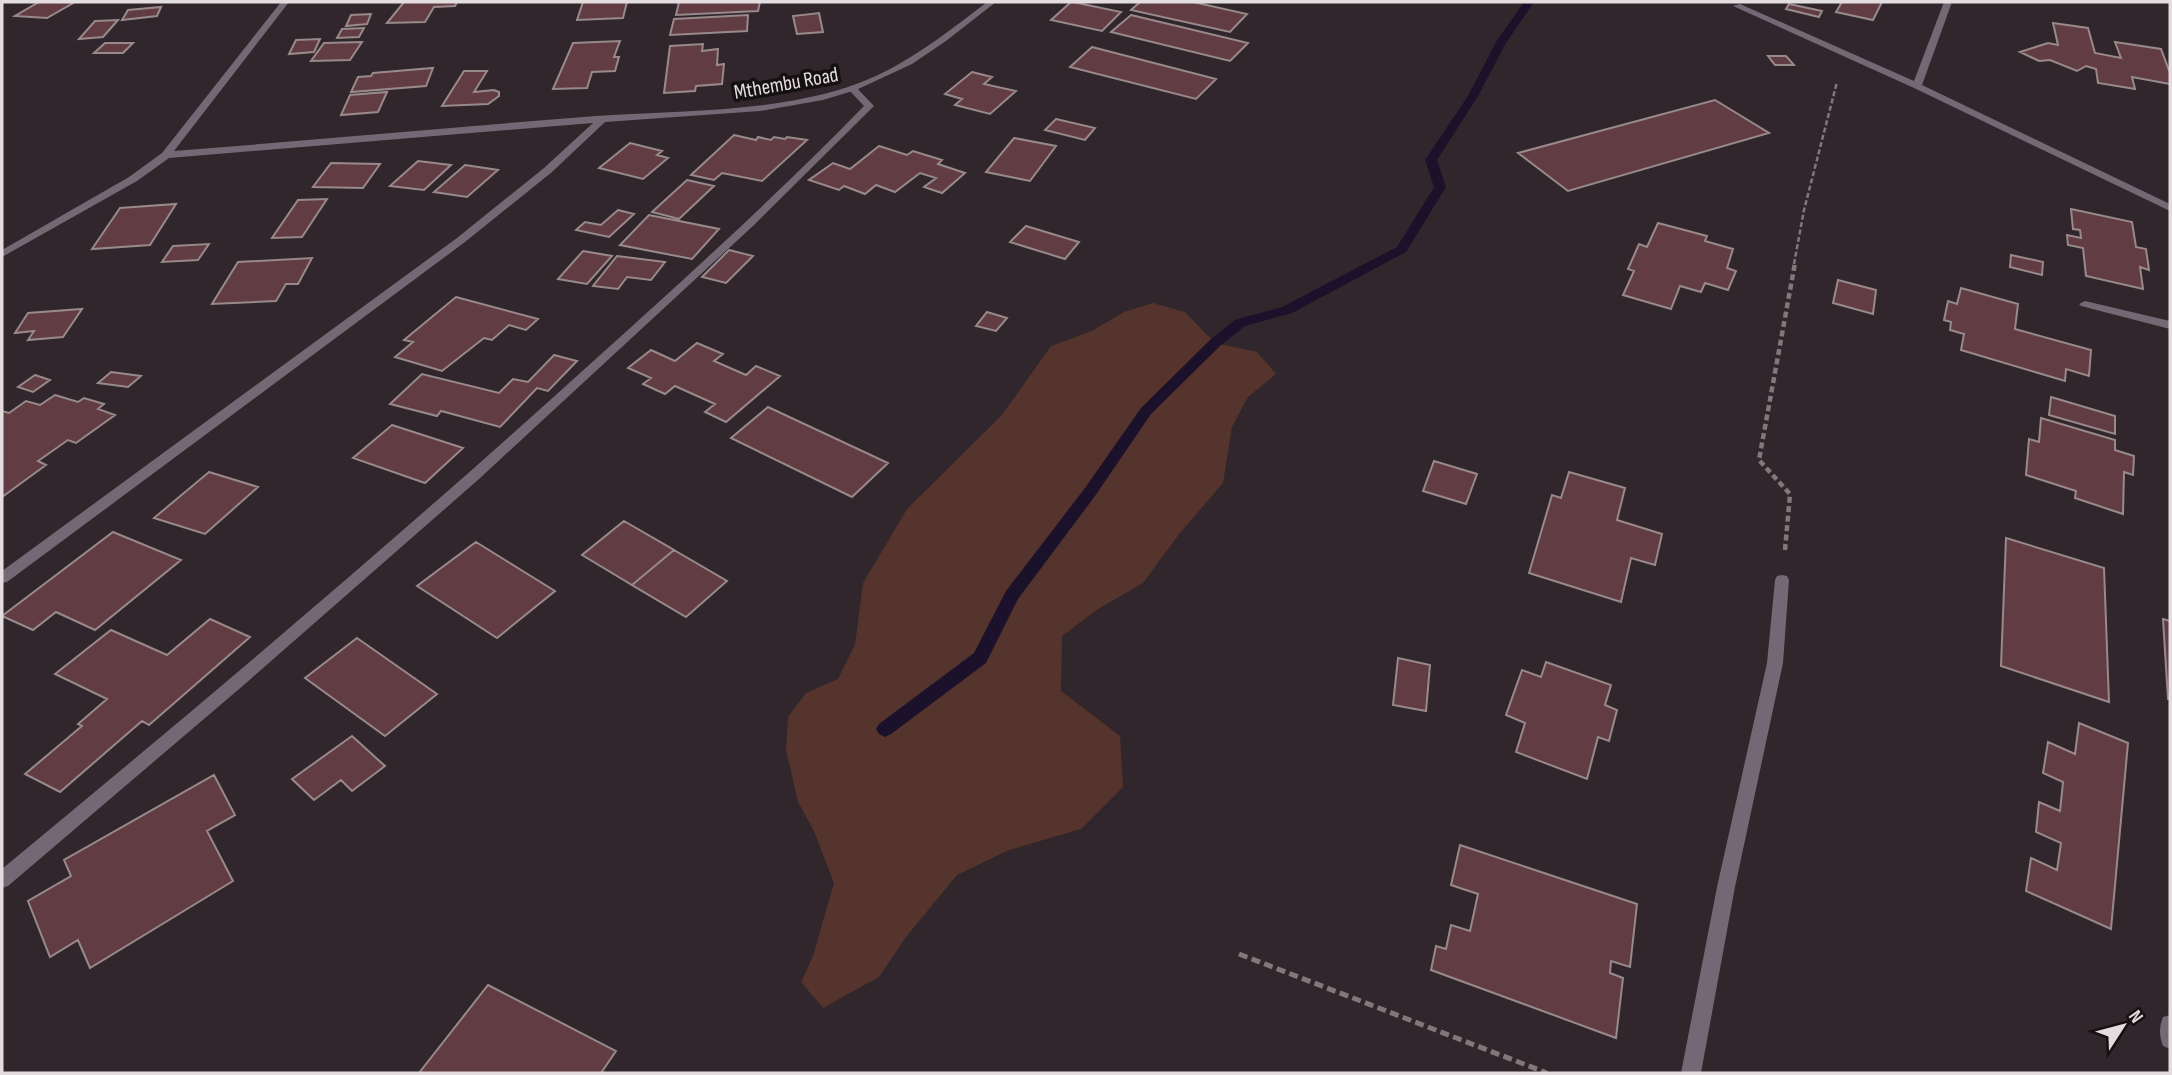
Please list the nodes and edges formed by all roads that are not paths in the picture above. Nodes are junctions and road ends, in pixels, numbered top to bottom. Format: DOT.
graph roads {
  1 [pos="285,2"];
  2 [pos="992,2"];
  3 [pos="1948,2"];
  4 [pos="1737,6"];
  5 [pos="1917,86"];
  6 [pos="852,88"];
  7 [pos="602,119"];
  8 [pos="166,155"];
  9 [pos="2170,208"];
  10 [pos="2,254"];
  11 [pos="2085,304"];
  12 [pos="2170,326"];
  13 [pos="2,578"];
  14 [pos="1782,580"];
  15 [pos="2,880"];
  16 [pos="2170,1024"];
  17 [pos="2170,1039"];
  18 [pos="1691,1073"];
  1 -- 8 [label="street"];
  2 -- 6 [label="street, Mthembu Road"];
  3 -- 5 [label="street"];
  4 -- 5 [label="street"];
  5 -- 9 [label="street"];
  6 -- 7 [label="street, Mthembu Road"];
  6 -- 15 [label="street"];
  7 -- 8 [label="street, Mthembu Road"];
  7 -- 13 [label="street"];
  8 -- 10 [label="street"];
  11 -- 12 [label="street"];
  14 -- 18 [label="street"];
  16 -- 17 [label="street"];
}
